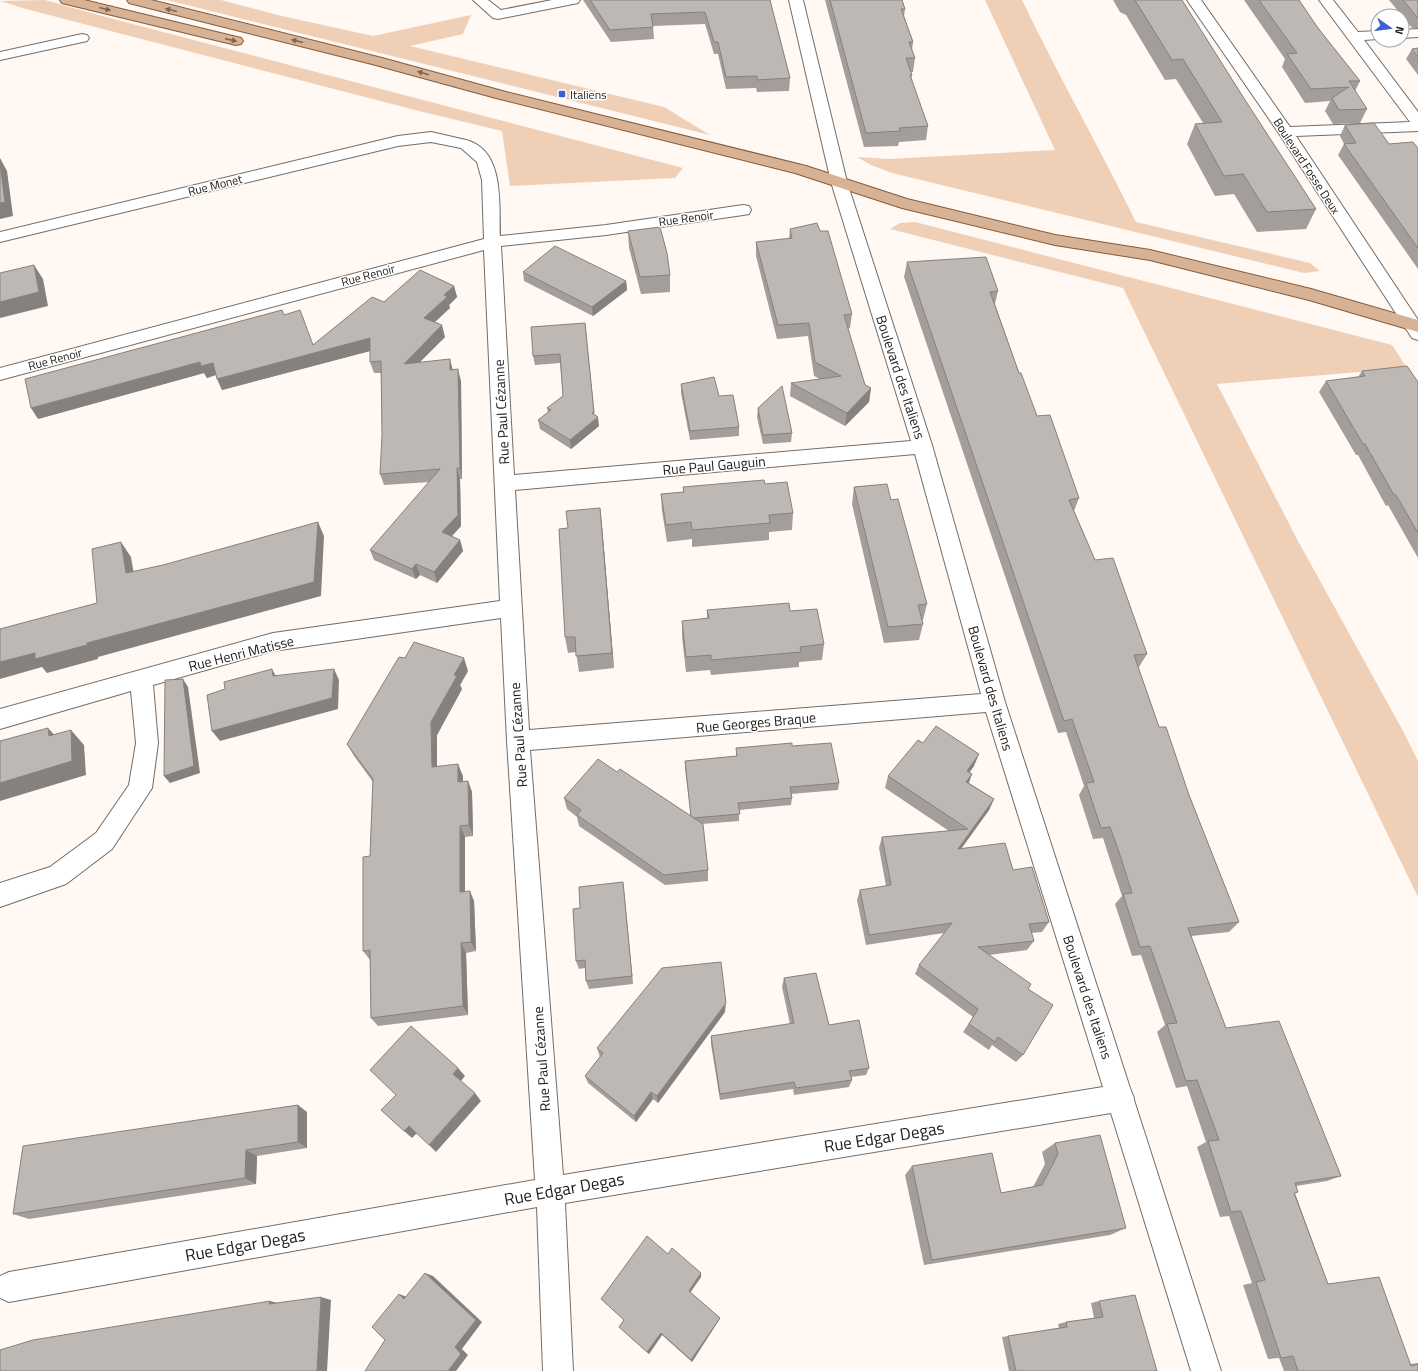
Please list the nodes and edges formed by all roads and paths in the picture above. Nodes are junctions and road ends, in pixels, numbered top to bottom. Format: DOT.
graph roads {
  1 [pos="67,0"];
  2 [pos="134,0"];
  3 [pos="480,0"];
  4 [pos="573,0"];
  5 [pos="796,0"];
  6 [pos="1194,0"];
  7 [pos="1326,0"];
  8 [pos="1370,36"];
  9 [pos="1354,37"];
  10 [pos="82,38"];
  11 [pos="252,45"];
  12 [pos="0,56"];
  13 [pos="382,77"];
  14 [pos="501,95"];
  15 [pos="1418,122"];
  16 [pos="1418,126"];
  17 [pos="1286,132"];
  18 [pos="431,136"];
  19 [pos="839,182"];
  20 [pos="743,210"];
  21 [pos="0,238"];
  22 [pos="492,242"];
  23 [pos="1416,328"];
  24 [pos="0,374"];
  25 [pos="922,445"];
  26 [pos="506,483"];
  27 [pos="511,608"];
  28 [pos="141,679"];
  29 [pos="994,702"];
  30 [pos="0,720"];
  31 [pos="518,741"];
  32 [pos="0,895"];
  33 [pos="1121,1098"];
  34 [pos="550,1191"];
  35 [pos="9,1288"];
  36 [pos="558,1371"];
  37 [pos="1206,1371"];
  1 -- 11 [label="main road, one-way"];
  14 -- 2 [label="main road, one-way"];
  3 -- 4 [label="street"];
  5 -- 19 [label="street, Boulevard des Italiens"];
  6 -- 17 [label="street, Boulevard Fosse Deux"];
  7 -- 9 [label="street"];
  8 -- 9 [label="street"];
  9 -- 15 [label="street"];
  10 -- 12 [label="street"];
  13 -- 14 [label="main road"];
  14 -- 19 [label="main road"];
  16 -- 17 [label="street"];
  17 -- 23 [label="street, Boulevard Fosse Deux"];
  18 -- 21 [label="street, Rue Monet"];
  18 -- 22 [label="street, Rue Paul Cézanne"];
  19 -- 23 [label="main road"];
  19 -- 25 [label="street, Boulevard des Italiens"];
  20 -- 22 [label="street, Rue Renoir"];
  22 -- 24 [label="street, Rue Renoir"];
  22 -- 26 [label="street, Rue Paul Cézanne"];
  25 -- 26 [label="street, Rue Paul Gauguin"];
  25 -- 29 [label="street, Boulevard des Italiens"];
  26 -- 27 [label="street, Rue Paul Cézanne"];
  27 -- 28 [label="street, Rue Henri Matisse"];
  27 -- 31 [label="street, Rue Paul Cézanne"];
  28 -- 30 [label="street, Rue Henri Matisse"];
  28 -- 32 [label="street"];
  29 -- 31 [label="street, Rue Georges Braque"];
  29 -- 33 [label="street, Boulevard des Italiens"];
  31 -- 34 [label="street, Rue Paul Cézanne"];
  33 -- 34 [label="street, Rue Edgar Degas"];
  33 -- 37 [label="street, Boulevard des Italiens"];
  34 -- 35 [label="street, Rue Edgar Degas"];
  34 -- 36 [label="street, Rue Paul Cézanne"];
}
